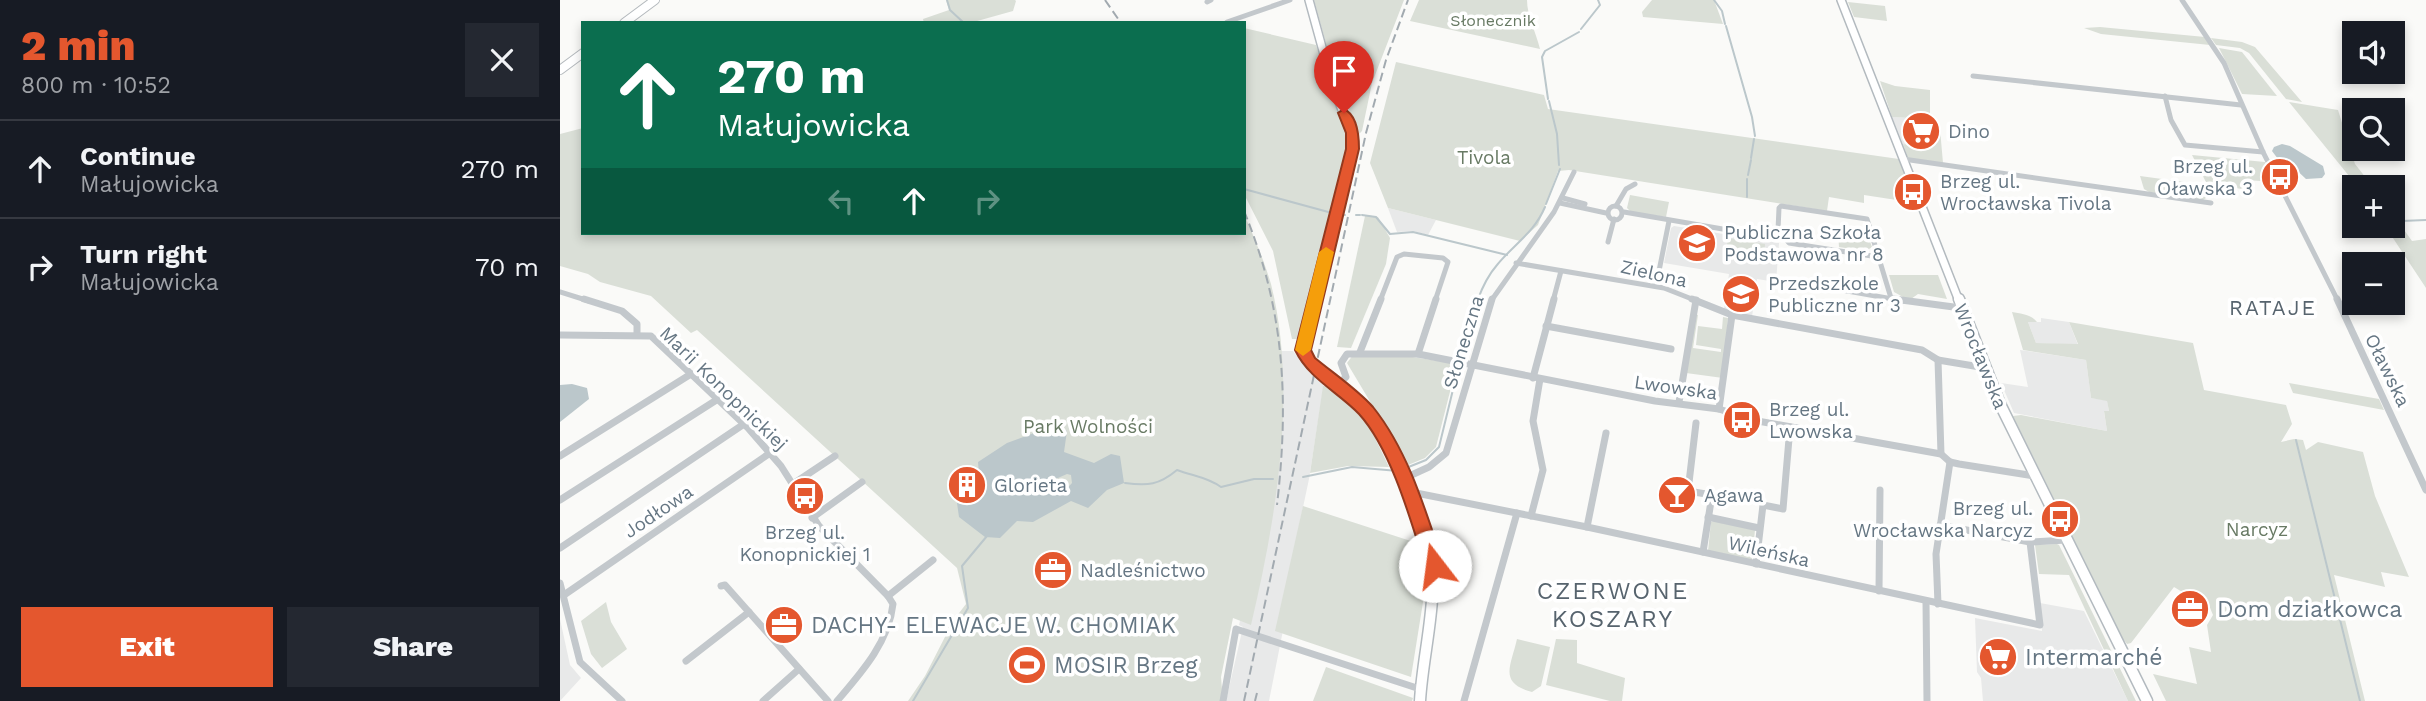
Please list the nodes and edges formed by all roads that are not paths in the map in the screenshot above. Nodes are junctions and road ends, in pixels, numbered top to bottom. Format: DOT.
graph roads {
  1 [pos="655,0"];
  2 [pos="1290,0"];
  3 [pos="1309,0"];
  4 [pos="1841,0"];
  5 [pos="2182,0"];
  6 [pos="627,21"];
  7 [pos="1230,21"];
  8 [pos="581,54"];
  9 [pos="560,69"];
  10 [pos="1973,76"];
  11 [pos="2165,96"];
  12 [pos="2241,105"];
  13 [pos="2263,152"];
  14 [pos="1903,159"];
  15 [pos="1574,172"];
  16 [pos="1635,184"];
  17 [pos="1562,200"];
  18 [pos="2211,203"];
  19 [pos="1607,211"];
  20 [pos="1621,211"];
  21 [pos="1614,219"];
  22 [pos="1669,220"];
  23 [pos="1780,234"];
  24 [pos="1608,242"];
  25 [pos="1878,257"];
  26 [pos="1516,263"];
  27 [pos="1561,271"];
  28 [pos="1802,283"];
  29 [pos="1656,286"];
  30 [pos="560,292"];
  31 [pos="1891,298"];
  32 [pos="1696,300"];
  33 [pos="1961,308"];
  34 [pos="1732,315"];
  35 [pos="1546,326"];
  36 [pos="637,334"];
  37 [pos="560,335"];
  38 [pos="1671,349"];
  39 [pos="1360,352"];
  40 [pos="1418,354"];
  41 [pos="1938,360"];
  42 [pos="1464,363"];
  43 [pos="1986,368"];
  44 [pos="691,374"];
  45 [pos="1537,379"];
  46 [pos="1337,386"];
  47 [pos="718,399"];
  48 [pos="1679,401"];
  49 [pos="1699,405"];
  50 [pos="1719,409"];
  51 [pos="744,424"];
  52 [pos="1790,428"];
  53 [pos="1606,433"];
  54 [pos="770,453"];
  55 [pos="1941,454"];
  56 [pos="560,456"];
  57 [pos="835,456"];
  58 [pos="1951,462"];
  59 [pos="1402,472"];
  60 [pos="2035,476"];
  61 [pos="862,482"];
  62 [pos="793,484"];
  63 [pos="1880,490"];
  64 [pos="2426,490"];
  65 [pos="1411,492"];
  66 [pos="560,500"];
  67 [pos="1517,513"];
  68 [pos="1531,516"];
  69 [pos="1709,517"];
  70 [pos="812,518"];
  71 [pos="1940,525"];
  72 [pos="1587,527"];
  73 [pos="1759,528"];
  74 [pos="2066,540"];
  75 [pos="2030,542"];
  76 [pos="560,548"];
  77 [pos="1703,552"];
  78 [pos="933,560"];
  79 [pos="1756,564"];
  80 [pos="560,583"];
  81 [pos="721,586"];
  82 [pos="1879,591"];
  83 [pos="564,595"];
  84 [pos="888,596"];
  85 [pos="1926,601"];
  86 [pos="1938,604"];
  87 [pos="749,612"];
  88 [pos="685,661"];
  89 [pos="799,669"];
  90 [pos="1420,695"];
  91 [pos="622,701"];
  92 [pos="763,701"];
  93 [pos="828,701"];
  94 [pos="837,701"];
  95 [pos="1223,701"];
  96 [pos="1464,701"];
  97 [pos="1927,701"];
  98 [pos="2147,701"];
  1 -- 6 [label="main road"];
  2 -- 7 [label="street"];
  3 -- 46 [label="street"];
  4 -- 14 [label="street, Wrocławska"];
  5 -- 12 [label="street, Oławska"];
  8 -- 9 [label="main road"];
  10 -- 11 [label="street"];
  11 -- 12 [label="street"];
  11 -- 13 [label="street"];
  12 -- 13 [label="street, Oławska"];
  13 -- 64 [label="street, Oławska"];
  14 -- 18 [label="street"];
  14 -- 33 [label="street, Wrocławska"];
  15 -- 17 [label="street, Słoneczna"];
  16 -- 20 [label="street"];
  17 -- 19 [label="street"];
  17 -- 26 [label="street, Słoneczna"];
  19 -- 20 [label="street"];
  19 -- 21 [label="street"];
  20 -- 21 [label="street"];
  20 -- 22 [label="street"];
  21 -- 24 [label="street"];
  22 -- 23 [label="street"];
  22 -- 29 [label="street"];
  23 -- 25 [label="street"];
  23 -- 25 [label="street"];
  25 -- 31 [label="street"];
  26 -- 27 [label="street, Zielona"];
  26 -- 42 [label="street, Słoneczna"];
  27 -- 29 [label="street, Zielona"];
  27 -- 35 [label="street"];
  28 -- 31 [label="street"];
  29 -- 32 [label="street, Zielona"];
  30 -- 36 [label="street"];
  31 -- 33 [label="street"];
  32 -- 34 [label="street, Zielona"];
  32 -- 48 [label="street"];
  33 -- 43 [label="street, Wrocławska"];
  34 -- 41 [label="street, Zielona"];
  34 -- 50 [label="street"];
  35 -- 38 [label="street"];
  35 -- 45 [label="street"];
  36 -- 37 [label="street, Marii Konopnickiej"];
  36 -- 44 [label="street, Marii Konopnickiej"];
  39 -- 40 [label="street, Lwowska"];
  39 -- 40 [label="street"];
  39 -- 46 [label="street"];
  40 -- 42 [label="street, Lwowska"];
  41 -- 43 [label="street, Zielona"];
  41 -- 55 [label="street"];
  42 -- 45 [label="street, Lwowska"];
  42 -- 59 [label="street, Słoneczna"];
  43 -- 60 [label="street, Wrocławska"];
  44 -- 47 [label="street, Marii Konopnickiej"];
  44 -- 56 [label="street"];
  45 -- 48 [label="street, Lwowska"];
  45 -- 68 [label="street"];
  46 -- 59 [label="street"];
  47 -- 51 [label="street, Marii Konopnickiej"];
  47 -- 66 [label="street"];
  48 -- 49 [label="street, Lwowska"];
  49 -- 50 [label="street, Lwowska"];
  49 -- 69 [label="street"];
  50 -- 52 [label="street, Lwowska"];
  51 -- 54 [label="street, Marii Konopnickiej"];
  51 -- 76 [label="street"];
  52 -- 55 [label="street, Lwowska"];
  52 -- 73 [label="street"];
  53 -- 72 [label="street"];
  54 -- 62 [label="street, Marii Konopnickiej"];
  54 -- 83 [label="street, Jodłowa"];
  55 -- 58 [label="street, Lwowska"];
  57 -- 62 [label="street"];
  58 -- 60 [label="street, Lwowska"];
  58 -- 71 [label="street"];
  59 -- 65 [label="street"];
  60 -- 74 [label="street, Wrocławska"];
  61 -- 70 [label="street"];
  62 -- 70 [label="street, Marii Konopnickiej"];
  63 -- 82 [label="street"];
  65 -- 67 [label="street, Wileńska"];
  65 -- 90 [label="street"];
  67 -- 68 [label="street, Wileńska"];
  67 -- 96 [label="street"];
  68 -- 72 [label="street, Wileńska"];
  69 -- 73 [label="street"];
  69 -- 77 [label="street"];
  70 -- 84 [label="street, Marii Konopnickiej"];
  71 -- 75 [label="street"];
  71 -- 86 [label="street"];
  72 -- 77 [label="street, Wileńska"];
  73 -- 79 [label="street"];
  74 -- 75 [label="street"];
  74 -- 98 [label="street, Wrocławska"];
  75 -- 86 [label="street, Wileńska"];
  77 -- 79 [label="street, Wileńska"];
  78 -- 84 [label="street"];
  79 -- 82 [label="street, Wileńska"];
  80 -- 83 [label="street"];
  81 -- 87 [label="street"];
  82 -- 85 [label="street, Wileńska"];
  83 -- 91 [label="street"];
  84 -- 94 [label="street"];
  85 -- 86 [label="street, Wileńska"];
  85 -- 97 [label="street"];
  87 -- 88 [label="street"];
  87 -- 89 [label="street"];
  89 -- 92 [label="street"];
  89 -- 93 [label="street"];
  90 -- 95 [label="street"];
}
